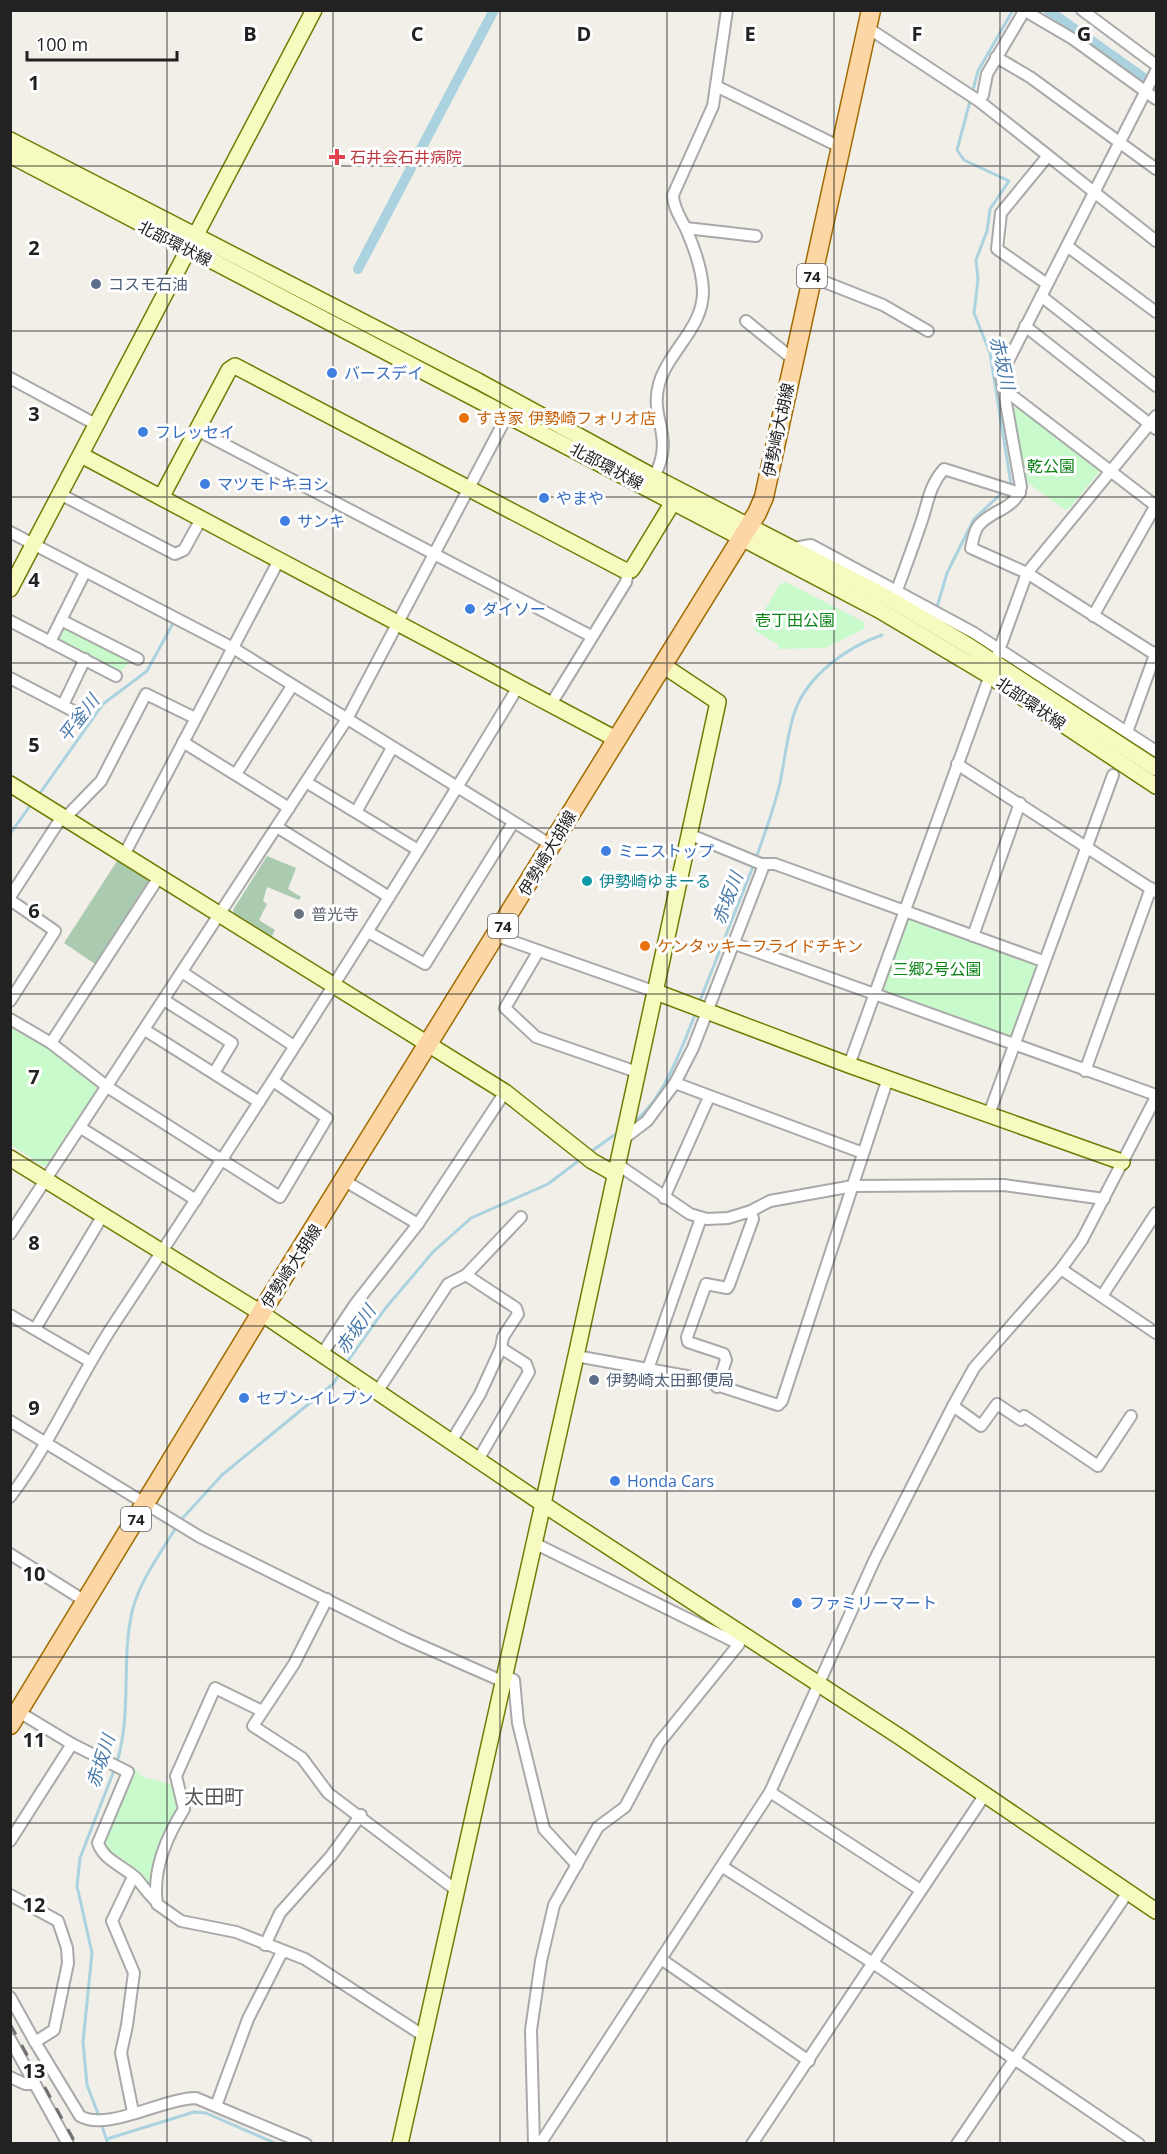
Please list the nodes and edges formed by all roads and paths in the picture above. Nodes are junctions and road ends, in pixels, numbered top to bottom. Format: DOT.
graph roads {
  1 [pos="314,10"];
  2 [pos="728,10"];
  3 [pos="1083,10"];
  4 [pos="869,19"];
  5 [pos="996,57"];
  6 [pos="1156,65"];
  7 [pos="1156,71"];
  8 [pos="718,87"];
  9 [pos="1146,91"];
  10 [pos="1156,99"];
  11 [pos="979,101"];
  12 [pos="10,140"];
  13 [pos="1121,142"];
  14 [pos="840,147"];
  15 [pos="10,155"];
  16 [pos="1047,157"];
  17 [pos="1156,169"];
  18 [pos="1095,195"];
  19 [pos="686,228"];
  20 [pos="756,236"];
  21 [pos="1156,241"];
  22 [pos="192,243"];
  23 [pos="1067,246"];
  24 [pos="812,277"];
  25 [pos="1047,284"];
  26 [pos="1041,296"];
  27 [pos="1156,312"];
  28 [pos="746,321"];
  29 [pos="1024,326"];
  30 [pos="928,332"];
  31 [pos="794,360"];
  32 [pos="10,378"];
  33 [pos="1156,386"];
  34 [pos="1006,391"];
  35 [pos="508,414"];
  36 [pos="1154,423"];
  37 [pos="97,425"];
  38 [pos="197,430"];
  39 [pos="81,455"];
  40 [pos="1110,472"];
  41 [pos="654,477"];
  42 [pos="468,488"];
  43 [pos="1020,493"];
  44 [pos="60,494"];
  45 [pos="162,496"];
  46 [pos="673,502"];
  47 [pos="1156,506"];
  48 [pos="201,519"];
  49 [pos="10,532"];
  50 [pos="745,532"];
  51 [pos="33,545"];
  52 [pos="794,548"];
  53 [pos="434,554"];
  54 [pos="279,560"];
  55 [pos="628,571"];
  56 [pos="85,572"];
  57 [pos="1027,573"];
  58 [pos="10,589"];
  59 [pos="897,590"];
  60 [pos="1093,616"];
  61 [pos="61,620"];
  62 [pos="10,621"];
  63 [pos="398,623"];
  64 [pos="591,636"];
  65 [pos="50,642"];
  66 [pos="233,648"];
  67 [pos="1156,654"];
  68 [pos="85,659"];
  69 [pos="138,659"];
  70 [pos="994,662"];
  71 [pos="663,666"];
  72 [pos="116,676"];
  73 [pos="10,678"];
  74 [pos="292,686"];
  75 [pos="518,687"];
  76 [pos="550,704"];
  77 [pos="63,705"];
  78 [pos="81,715"];
  79 [pos="195,718"];
  80 [pos="348,719"];
  81 [pos="1127,732"];
  82 [pos="616,739"];
  83 [pos="183,742"];
  84 [pos="392,748"];
  85 [pos="1156,751"];
  86 [pos="957,764"];
  87 [pos="1156,768"];
  88 [pos="236,774"];
  89 [pos="1113,775"];
  90 [pos="306,782"];
  91 [pos="1156,786"];
  92 [pos="457,788"];
  93 [pos="16,791"];
  94 [pos="1020,803"];
  95 [pos="289,808"];
  96 [pos="356,812"];
  97 [pos="64,817"];
  98 [pos="513,823"];
  99 [pos="277,827"];
  100 [pos="691,835"];
  101 [pos="552,845"];
  102 [pos="1086,845"];
  103 [pos="418,850"];
  104 [pos="124,855"];
  105 [pos="765,865"];
  106 [pos="159,877"];
  107 [pos="1154,890"];
  108 [pos="389,897"];
  109 [pos="10,899"];
  110 [pos="903,910"];
  111 [pos="220,914"];
  112 [pos="368,932"];
  113 [pos="497,936"];
  114 [pos="973,936"];
  115 [pos="735,944"];
  116 [pos="538,952"];
  117 [pos="1043,961"];
  118 [pos="182,972"];
  119 [pos="10,978"];
  120 [pos="21,984"];
  121 [pos="335,986"];
  122 [pos="656,992"];
  123 [pos="873,994"];
  124 [pos="164,1000"];
  125 [pos="10,1001"];
  126 [pos="705,1010"];
  127 [pos="10,1019"];
  128 [pos="145,1030"];
  129 [pos="51,1043"];
  130 [pos="1014,1044"];
  131 [pos="429,1045"];
  132 [pos="294,1046"];
  133 [pos="849,1065"];
  134 [pos="1085,1071"];
  135 [pos="637,1072"];
  136 [pos="214,1073"];
  137 [pos="888,1078"];
  138 [pos="273,1081"];
  139 [pos="675,1083"];
  140 [pos="109,1088"];
  141 [pos="506,1092"];
  142 [pos="709,1097"];
  143 [pos="1156,1100"];
  144 [pos="259,1102"];
  145 [pos="989,1114"];
  146 [pos="81,1128"];
  147 [pos="622,1140"];
  148 [pos="863,1153"];
  149 [pos="10,1158"];
  150 [pos="223,1160"];
  151 [pos="1122,1162"];
  152 [pos="616,1169"];
  153 [pos="47,1180"];
  154 [pos="345,1181"];
  155 [pos="853,1186"];
  156 [pos="664,1198"];
  157 [pos="1104,1199"];
  158 [pos="196,1200"];
  159 [pos="751,1211"];
  160 [pos="1156,1213"];
  161 [pos="104,1215"];
  162 [pos="521,1217"];
  163 [pos="701,1218"];
  164 [pos="418,1224"];
  165 [pos="10,1234"];
  166 [pos="162,1252"];
  167 [pos="1061,1269"];
  168 [pos="466,1275"];
  169 [pos="1102,1296"];
  170 [pos="261,1313"];
  171 [pos="10,1315"];
  172 [pos="35,1329"];
  173 [pos="1156,1333"];
  174 [pos="501,1348"];
  175 [pos="322,1354"];
  176 [pos="576,1356"];
  177 [pos="89,1361"];
  178 [pos="648,1369"];
  179 [pos="717,1387"];
  180 [pos="377,1392"];
  181 [pos="953,1406"];
  182 [pos="1131,1416"];
  183 [pos="10,1421"];
  184 [pos="46,1442"];
  185 [pos="451,1442"];
  186 [pos="478,1460"];
  187 [pos="10,1497"];
  188 [pos="543,1504"];
  189 [pos="144,1506"];
  190 [pos="534,1543"];
  191 [pos="10,1554"];
  192 [pos="327,1599"];
  193 [pos="85,1601"];
  194 [pos="504,1679"];
  195 [pos="820,1684"];
  196 [pos="262,1711"];
  197 [pos="14,1718"];
  198 [pos="72,1744"];
  199 [pos="770,1792"];
  200 [pos="984,1796"];
  201 [pos="361,1815"];
  202 [pos="10,1840"];
  203 [pos="578,1865"];
  204 [pos="723,1867"];
  205 [pos="133,1877"];
  206 [pos="919,1889"];
  207 [pos="456,1890"];
  208 [pos="1128,1892"];
  209 [pos="10,1895"];
  210 [pos="156,1901"];
  211 [pos="1156,1911"];
  212 [pos="265,1945"];
  213 [pos="282,1952"];
  214 [pos="661,1959"];
  215 [pos="873,1963"];
  216 [pos="10,1996"];
  217 [pos="424,2036"];
  218 [pos="10,2039"];
  219 [pos="35,2042"];
  220 [pos="1014,2060"];
  221 [pos="809,2061"];
  222 [pos="10,2077"];
  223 [pos="35,2084"];
  224 [pos="216,2106"];
  225 [pos="133,2112"];
  226 [pos="68,2144"];
  227 [pos="306,2144"];
  228 [pos="400,2144"];
  229 [pos="534,2144"];
  230 [pos="540,2144"];
  231 [pos="752,2144"];
  232 [pos="957,2144"];
  233 [pos="1139,2144"];
  1 -- 22 [label="street"];
  2 -- 8 [label="street"];
  3 -- 6 [label="street"];
  4 -- 11 [label="street"];
  4 -- 14 [label="main road, 伊勢崎大胡線 / 74"];
  5 -- 9 [label="street"];
  5 -- 11 [label="street"];
  5 -- 13 [label="street"];
  7 -- 9 [label="street"];
  8 -- 14 [label="street"];
  8 -- 19 [label="street"];
  9 -- 10 [label="street"];
  9 -- 13 [label="street"];
  11 -- 16 [label="street"];
  12 -- 22 [label="street, 北部環状線"];
  13 -- 17 [label="street"];
  13 -- 18 [label="street"];
  14 -- 24 [label="main road, 伊勢崎大胡線 / 74"];
  15 -- 22 [label="street, 北部環状線"];
  16 -- 18 [label="street"];
  16 -- 25 [label="street"];
  18 -- 21 [label="street"];
  18 -- 23 [label="street"];
  19 -- 20 [label="street"];
  19 -- 41 [label="street"];
  22 -- 35 [label="street, 北部環状線"];
  22 -- 37 [label="street"];
  22 -- 41 [label="street, 北部環状線"];
  23 -- 25 [label="street"];
  23 -- 27 [label="street"];
  24 -- 30 [label="street"];
  24 -- 31 [label="main road, 伊勢崎大胡線 / 74"];
  25 -- 26 [label="street"];
  26 -- 29 [label="street"];
  26 -- 33 [label="street"];
  28 -- 31 [label="street"];
  29 -- 34 [label="street"];
  29 -- 36 [label="street"];
  31 -- 50 [label="main road, 伊勢崎大胡線 / 74"];
  32 -- 37 [label="street"];
  34 -- 40 [label="street"];
  34 -- 43 [label="street"];
  35 -- 42 [label="street"];
  35 -- 46 [label="street, 北部環状線"];
  36 -- 40 [label="street"];
  37 -- 39 [label="street"];
  38 -- 42 [label="street"];
  38 -- 45 [label="street"];
  38 -- 53 [label="street"];
  39 -- 44 [label="street"];
  39 -- 45 [label="street"];
  40 -- 47 [label="street"];
  40 -- 57 [label="street"];
  41 -- 50 [label="street, 北部環状線"];
  42 -- 53 [label="street"];
  42 -- 55 [label="street"];
  43 -- 57 [label="street"];
  43 -- 59 [label="street"];
  44 -- 48 [label="street"];
  44 -- 51 [label="street"];
  45 -- 48 [label="street"];
  46 -- 50 [label="street, 北部環状線"];
  46 -- 55 [label="street"];
  47 -- 60 [label="street"];
  48 -- 54 [label="street"];
  49 -- 51 [label="street"];
  50 -- 52 [label="street, 北部環状線"];
  50 -- 70 [label="street, 北部環状線"];
  50 -- 71 [label="main road, 伊勢崎大胡線 / 74"];
  51 -- 56 [label="street"];
  51 -- 58 [label="street"];
  52 -- 59 [label="street"];
  52 -- 70 [label="street, 北部環状線"];
  53 -- 63 [label="street"];
  53 -- 64 [label="street"];
  54 -- 63 [label="street"];
  54 -- 66 [label="street"];
  55 -- 64 [label="street"];
  56 -- 61 [label="street"];
  56 -- 66 [label="street"];
  57 -- 60 [label="street"];
  57 -- 70 [label="street"];
  59 -- 70 [label="street"];
  60 -- 67 [label="street"];
  61 -- 65 [label="street"];
  61 -- 69 [label="street"];
  62 -- 65 [label="street"];
  63 -- 75 [label="street"];
  63 -- 80 [label="street"];
  64 -- 76 [label="street"];
  65 -- 68 [label="street"];
  66 -- 74 [label="street"];
  66 -- 79 [label="street"];
  67 -- 81 [label="street"];
  68 -- 72 [label="street"];
  68 -- 77 [label="street"];
  70 -- 81 [label="street"];
  70 -- 86 [label="street"];
  70 -- 87 [label="street, 北部環状線"];
  70 -- 91 [label="street, 北部環状線"];
  71 -- 82 [label="main road, 伊勢崎大胡線 / 74"];
  71 -- 100 [label="street"];
  73 -- 77 [label="street"];
  74 -- 80 [label="street"];
  74 -- 88 [label="street"];
  75 -- 76 [label="street"];
  75 -- 92 [label="street"];
  76 -- 82 [label="street"];
  77 -- 78 [label="street"];
  79 -- 83 [label="street"];
  79 -- 97 [label="street"];
  80 -- 84 [label="street"];
  80 -- 90 [label="street"];
  81 -- 85 [label="street"];
  82 -- 101 [label="main road, 伊勢崎大胡線 / 74"];
  83 -- 88 [label="street"];
  83 -- 104 [label="street"];
  84 -- 92 [label="street"];
  84 -- 96 [label="street"];
  86 -- 94 [label="street"];
  86 -- 110 [label="street"];
  88 -- 95 [label="street"];
  89 -- 102 [label="street"];
  90 -- 95 [label="street"];
  90 -- 96 [label="street"];
  92 -- 98 [label="street"];
  92 -- 103 [label="street"];
  93 -- 97 [label="street"];
  94 -- 102 [label="street"];
  94 -- 114 [label="street"];
  95 -- 99 [label="street"];
  96 -- 103 [label="street"];
  97 -- 104 [label="street"];
  97 -- 109 [label="street"];
  98 -- 101 [label="street"];
  98 -- 112 [label="street"];
  99 -- 108 [label="street"];
  99 -- 111 [label="street"];
  100 -- 105 [label="street"];
  100 -- 122 [label="street"];
  101 -- 113 [label="main road, 伊勢崎大胡線 / 74"];
  102 -- 107 [label="street"];
  102 -- 117 [label="street"];
  103 -- 108 [label="street"];
  104 -- 106 [label="street"];
  105 -- 110 [label="street"];
  105 -- 115 [label="street"];
  106 -- 111 [label="street"];
  106 -- 129 [label="street"];
  107 -- 134 [label="street"];
  108 -- 112 [label="street"];
  109 -- 120 [label="street"];
  110 -- 114 [label="street"];
  110 -- 123 [label="street"];
  111 -- 118 [label="street"];
  111 -- 121 [label="street"];
  112 -- 121 [label="street"];
  113 -- 116 [label="street"];
  113 -- 131 [label="main road, 伊勢崎大胡線 / 74"];
  114 -- 117 [label="street"];
  115 -- 123 [label="street"];
  115 -- 126 [label="street"];
  116 -- 122 [label="street"];
  116 -- 135 [label="street"];
  117 -- 130 [label="street"];
  118 -- 124 [label="street"];
  118 -- 132 [label="street"];
  119 -- 120 [label="street"];
  120 -- 125 [label="street"];
  121 -- 131 [label="street"];
  121 -- 132 [label="street"];
  122 -- 126 [label="street"];
  122 -- 135 [label="street"];
  123 -- 130 [label="street"];
  123 -- 133 [label="street"];
  124 -- 128 [label="street"];
  124 -- 136 [label="street"];
  126 -- 133 [label="street"];
  126 -- 139 [label="street"];
  127 -- 129 [label="street"];
  128 -- 136 [label="street"];
  128 -- 140 [label="street"];
  129 -- 140 [label="street"];
  130 -- 134 [label="street"];
  130 -- 145 [label="street"];
  131 -- 141 [label="street"];
  131 -- 154 [label="main road, 伊勢崎大胡線 / 74"];
  132 -- 138 [label="street"];
  133 -- 137 [label="street"];
  134 -- 143 [label="street"];
  135 -- 147 [label="street"];
  136 -- 144 [label="street"];
  137 -- 145 [label="street"];
  137 -- 148 [label="street"];
  138 -- 144 [label="street"];
  138 -- 150 [label="street"];
  139 -- 142 [label="street"];
  139 -- 147 [label="street"];
  140 -- 146 [label="street"];
  140 -- 150 [label="street"];
  141 -- 152 [label="street"];
  141 -- 164 [label="street"];
  142 -- 148 [label="street"];
  142 -- 156 [label="street"];
  143 -- 151 [label="street"];
  144 -- 150 [label="street"];
  145 -- 151 [label="street"];
  146 -- 153 [label="street"];
  146 -- 158 [label="street"];
  147 -- 152 [label="street"];
  148 -- 155 [label="street"];
  149 -- 153 [label="street"];
  150 -- 158 [label="street"];
  151 -- 157 [label="street"];
  152 -- 156 [label="street"];
  152 -- 176 [label="street"];
  153 -- 161 [label="street"];
  153 -- 165 [label="street"];
  154 -- 164 [label="street"];
  154 -- 170 [label="main road, 伊勢崎大胡線 / 74"];
  155 -- 157 [label="street"];
  155 -- 159 [label="street"];
  155 -- 179 [label="street"];
  156 -- 163 [label="street"];
  157 -- 167 [label="street"];
  158 -- 166 [label="street"];
  159 -- 163 [label="street"];
  159 -- 179 [label="street"];
  160 -- 169 [label="street"];
  161 -- 166 [label="street"];
  161 -- 172 [label="street"];
  162 -- 168 [label="street"];
  163 -- 178 [label="street"];
  164 -- 175 [label="street"];
  166 -- 170 [label="street"];
  166 -- 177 [label="street"];
  167 -- 169 [label="street"];
  167 -- 181 [label="street"];
  168 -- 174 [label="street"];
  168 -- 180 [label="street"];
  169 -- 173 [label="street"];
  170 -- 175 [label="street"];
  170 -- 189 [label="main road, 伊勢崎大胡線 / 74"];
  171 -- 172 [label="street"];
  172 -- 177 [label="street"];
  174 -- 185 [label="street"];
  174 -- 186 [label="street"];
  175 -- 180 [label="street"];
  176 -- 178 [label="street"];
  176 -- 188 [label="street"];
  177 -- 184 [label="street"];
  178 -- 179 [label="street"];
  180 -- 185 [label="street"];
  181 -- 182 [label="street"];
  181 -- 195 [label="street"];
  183 -- 184 [label="street"];
  184 -- 187 [label="street"];
  184 -- 189 [label="street"];
  185 -- 186 [label="street"];
  186 -- 188 [label="street"];
  188 -- 190 [label="street"];
  188 -- 195 [label="street"];
  189 -- 192 [label="street"];
  189 -- 193 [label="main road, 伊勢崎大胡線 / 74"];
  190 -- 194 [label="street"];
  190 -- 203 [label="street"];
  191 -- 193 [label="street"];
  192 -- 194 [label="street"];
  192 -- 196 [label="street"];
  193 -- 197 [label="main road, 伊勢崎大胡線 / 74"];
  194 -- 203 [label="street"];
  194 -- 207 [label="street"];
  195 -- 199 [label="street"];
  195 -- 200 [label="street"];
  196 -- 201 [label="street"];
  196 -- 210 [label="street"];
  197 -- 198 [label="street"];
  198 -- 202 [label="street"];
  198 -- 205 [label="street"];
  199 -- 204 [label="street"];
  199 -- 206 [label="street"];
  200 -- 206 [label="street"];
  200 -- 208 [label="street"];
  201 -- 207 [label="street"];
  201 -- 212 [label="street"];
  203 -- 229 [label="street"];
  204 -- 214 [label="street"];
  204 -- 215 [label="street"];
  205 -- 210 [label="street"];
  205 -- 225 [label="street"];
  206 -- 215 [label="street"];
  207 -- 217 [label="street"];
  208 -- 211 [label="street"];
  208 -- 220 [label="street"];
  209 -- 219 [label="street"];
  210 -- 212 [label="street"];
  212 -- 213 [label="street"];
  213 -- 217 [label="street"];
  213 -- 224 [label="street"];
  214 -- 221 [label="street"];
  214 -- 230 [label="street"];
  215 -- 220 [label="street"];
  215 -- 221 [label="street"];
  216 -- 219 [label="street"];
  217 -- 228 [label="street"];
  218 -- 223 [label="street"];
  219 -- 225 [label="street"];
  220 -- 232 [label="street"];
  220 -- 233 [label="street"];
  221 -- 231 [label="street"];
  222 -- 223 [label="street"];
  223 -- 226 [label="street"];
  224 -- 225 [label="street"];
  224 -- 227 [label="street"];
}
